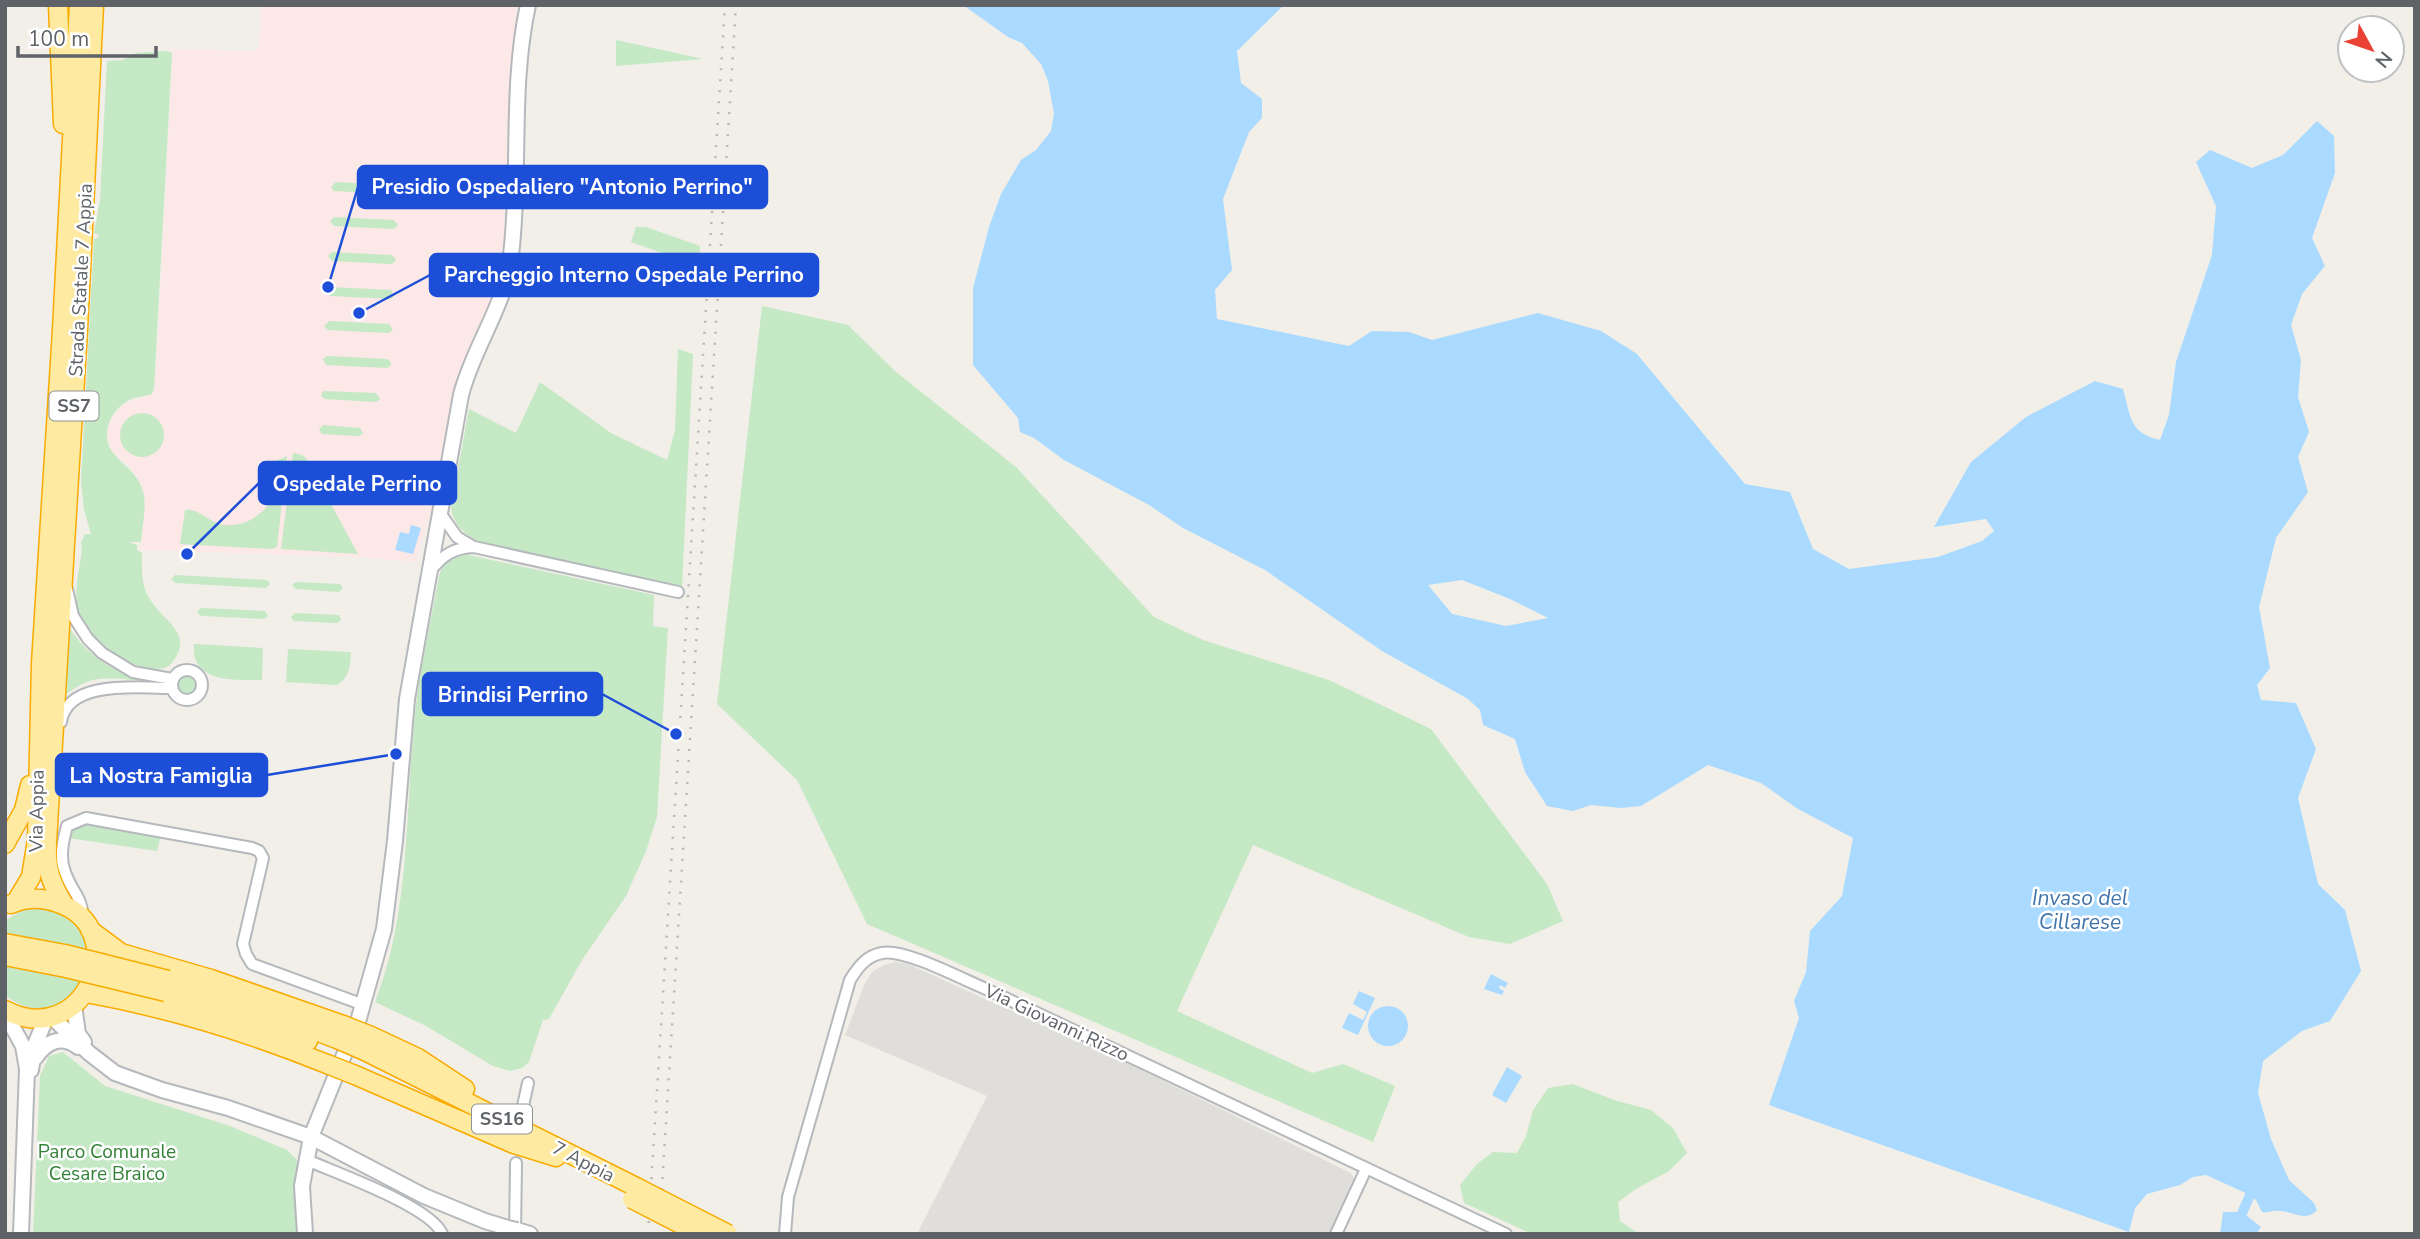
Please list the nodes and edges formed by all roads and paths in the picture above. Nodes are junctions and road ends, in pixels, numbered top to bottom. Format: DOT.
graph roads {
  1 [pos="58,5"];
  2 [pos="79,5"];
  3 [pos="94,5"];
  4 [pos="528,5"];
  5 [pos="68,214"];
  6 [pos="440,513"];
  7 [pos="436,538"];
  8 [pos="457,542"];
  9 [pos="64,570"];
  10 [pos="429,572"];
  11 [pos="678,592"];
  12 [pos="38,716"];
  13 [pos="50,806"];
  14 [pos="5,844"];
  15 [pos="9,905"];
  16 [pos="64,905"];
  17 [pos="87,925"];
  18 [pos="5,943"];
  19 [pos="5,956"];
  20 [pos="167,986"];
  21 [pos="80,999"];
  22 [pos="363,1005"];
  23 [pos="5,1012"];
  24 [pos="49,1017"];
  25 [pos="335,1045"];
  26 [pos="89,1053"];
  27 [pos="363,1056"];
  28 [pos="34,1060"];
  29 [pos="28,1083"];
  30 [pos="528,1083"];
  31 [pos="521,1115"];
  32 [pos="311,1137"];
  33 [pos="558,1153"];
  34 [pos="307,1160"];
  35 [pos="516,1163"];
  36 [pos="1366,1169"];
  37 [pos="635,1193"];
  38 [pos="517,1231"];
  39 [pos="21,1234"];
  40 [pos="305,1234"];
  41 [pos="442,1234"];
  42 [pos="700,1234"];
  43 [pos="728,1234"];
  44 [pos="785,1234"];
  45 [pos="1336,1234"];
  46 [pos="1506,1234"];
  1 -- 5 [label="highway"];
  2 -- 5 [label="highway, Strada Statale 7 Appia / SS7"];
  3 -- 9 [label="highway, Strada Statale 7 Appia / SS7"];
  4 -- 6 [label="street"];
  5 -- 12 [label="highway, Strada Statale 7 Appia / SS7"];
  6 -- 7 [label="street"];
  6 -- 8 [label="street"];
  7 -- 8 [label="street"];
  7 -- 10 [label="street"];
  8 -- 10 [label="street"];
  8 -- 11 [label="street"];
  9 -- 13 [label="highway, Strada Statale 7 Appia / SS7"];
  9 -- 13 [label="street"];
  10 -- 22 [label="street"];
  12 -- 14 [label="highway"];
  12 -- 15 [label="highway, Via Appia / SS7"];
  13 -- 16 [label="highway, Strada Statale 7 Appia"];
  15 -- 16 [label="highway"];
  16 -- 17 [label="highway"];
  17 -- 21 [label="highway"];
  17 -- 22 [label="street"];
  17 -- 25 [label="highway"];
  18 -- 20 [label="highway, SS16, bridge"];
  19 -- 20 [label="highway, SS16, bridge"];
  20 -- 25 [label="highway, SS16"];
  21 -- 24 [label="highway"];
  21 -- 25 [label="highway"];
  21 -- 26 [label="street"];
  22 -- 32 [label="street"];
  23 -- 24 [label="highway"];
  23 -- 29 [label="street"];
  24 -- 26 [label="street"];
  24 -- 28 [label="street"];
  25 -- 27 [label="highway, SS16, bridge"];
  25 -- 27 [label="highway, bridge"];
  26 -- 28 [label="street"];
  26 -- 32 [label="street"];
  27 -- 33 [label="highway, 7 Appia / SS16"];
  27 -- 33 [label="highway"];
  28 -- 29 [label="street"];
  29 -- 39 [label="street"];
  30 -- 31 [label="street"];
  32 -- 34 [label="street"];
  32 -- 38 [label="street"];
  33 -- 37 [label="highway, 7 Appia / SS16"];
  34 -- 40 [label="street"];
  34 -- 41 [label="street"];
  35 -- 38 [label="street"];
  36 -- 44 [label="street, Via Giovanni Rizzo"];
  36 -- 45 [label="street"];
  36 -- 46 [label="street, Via Giovanni Rizzo"];
  37 -- 42 [label="highway, SS16, bridge"];
  37 -- 43 [label="highway, 7 Appia / SS16, bridge"];
}
